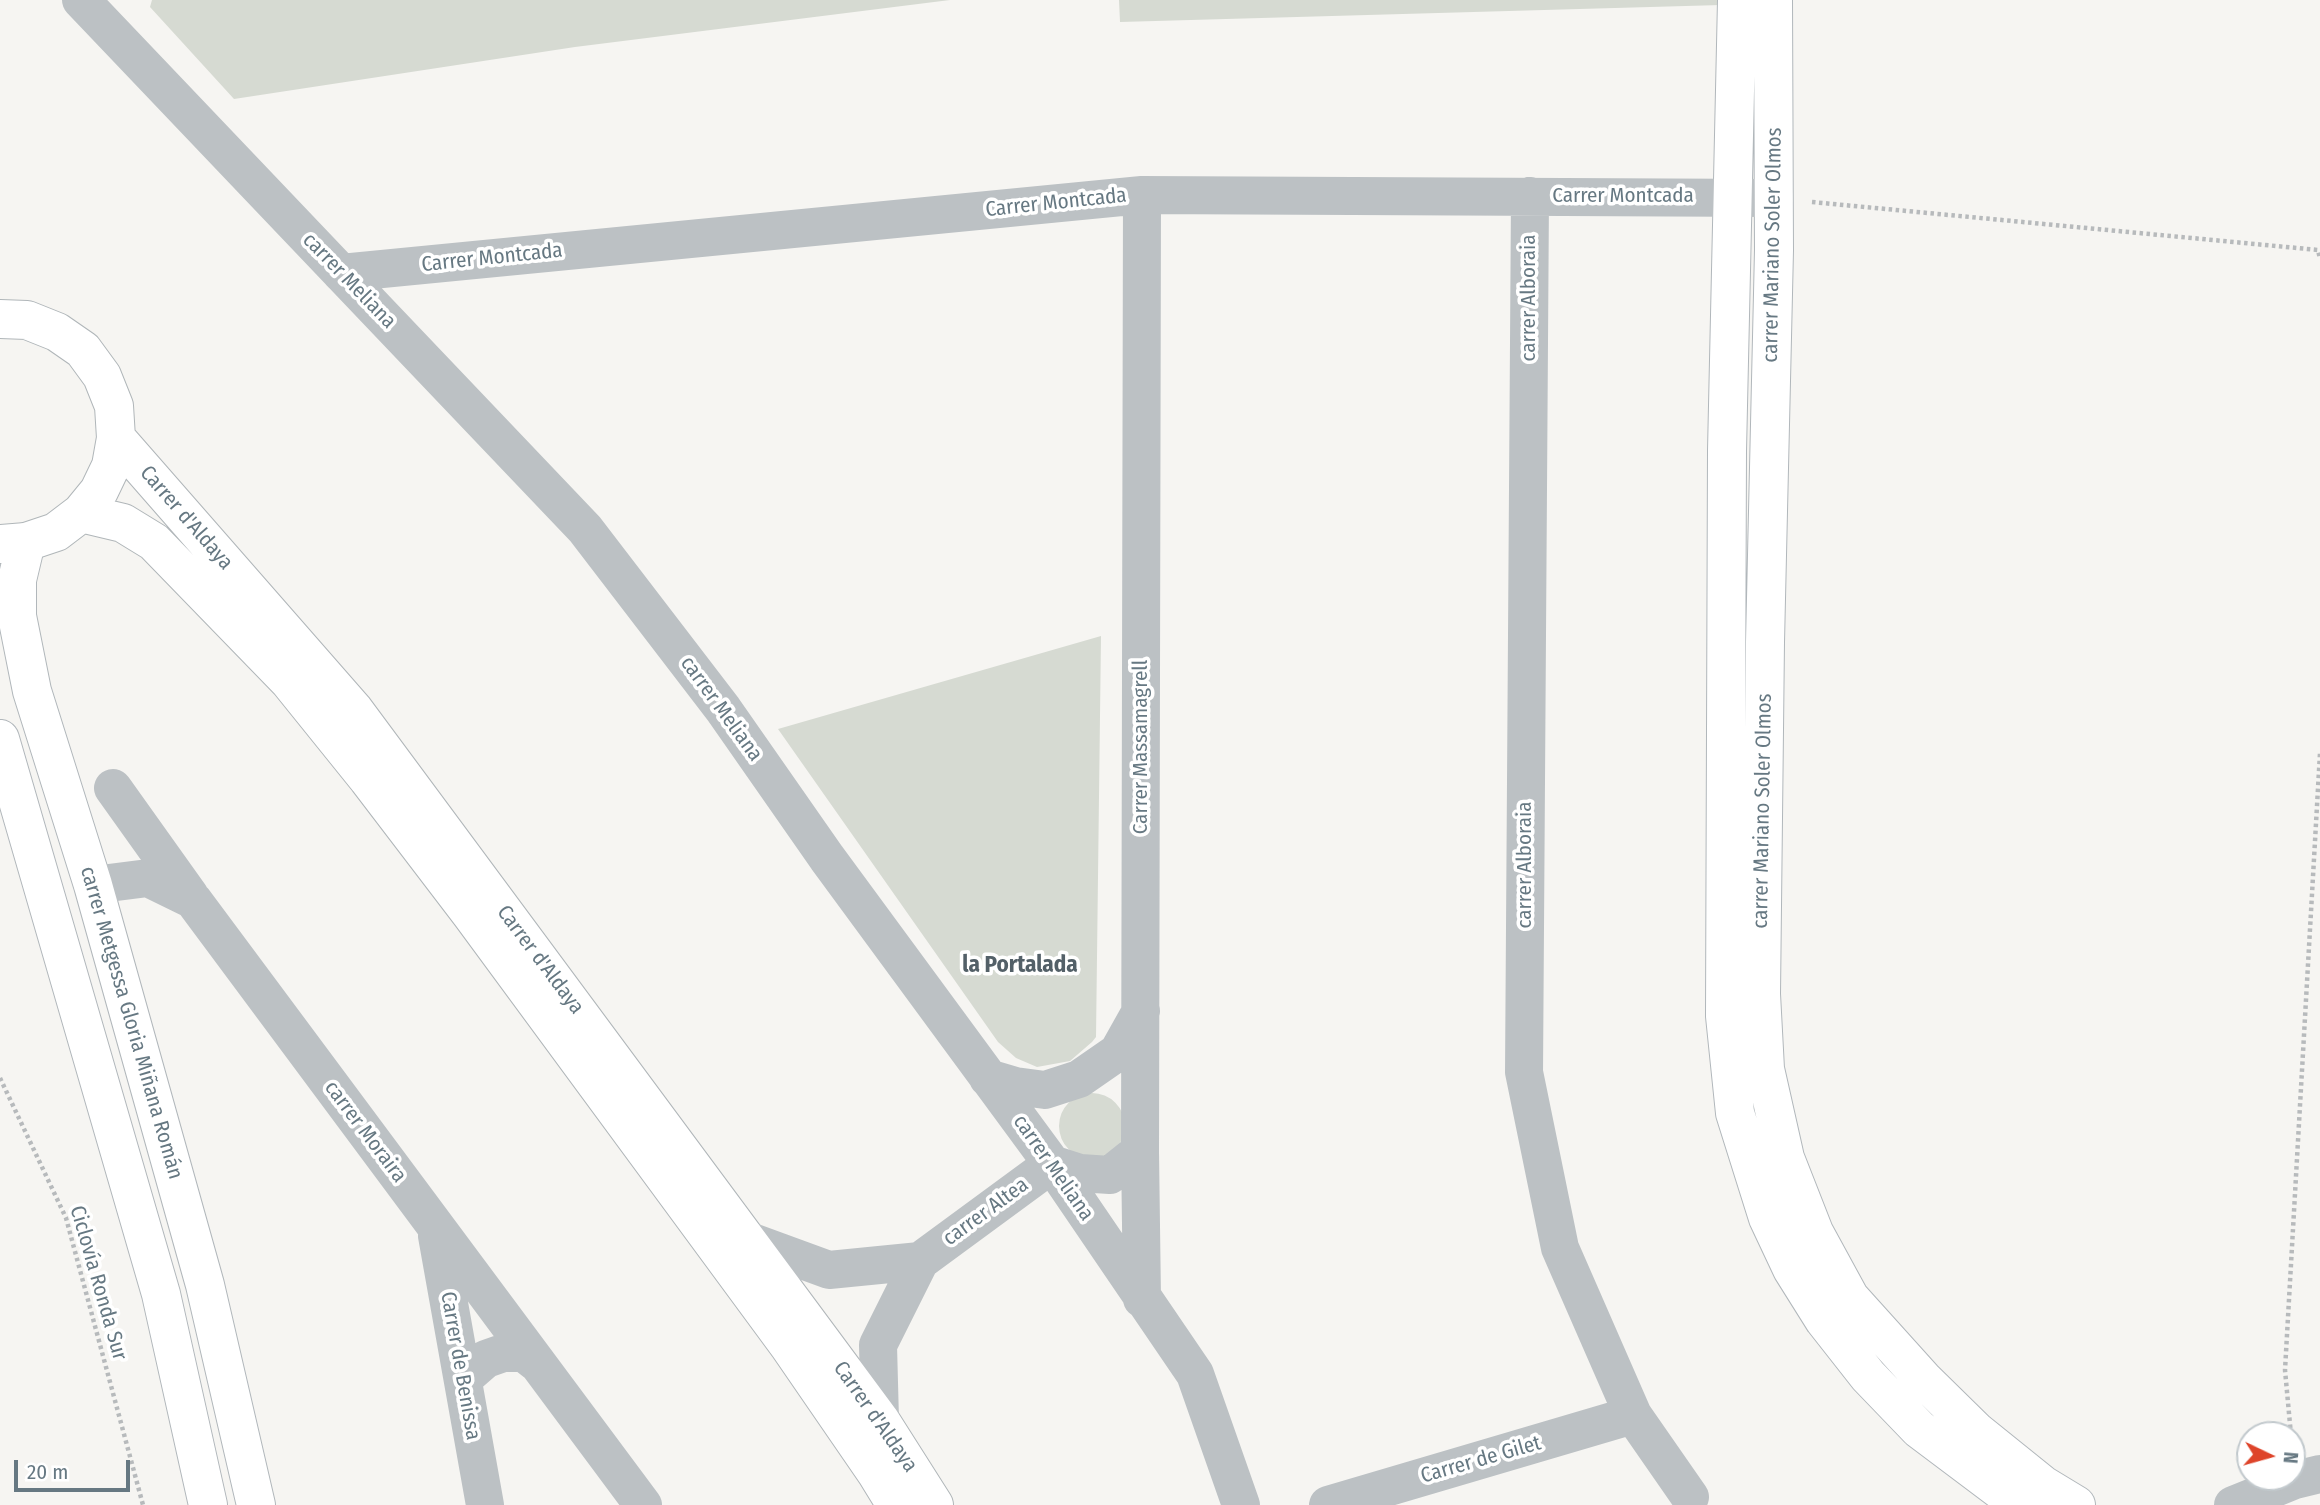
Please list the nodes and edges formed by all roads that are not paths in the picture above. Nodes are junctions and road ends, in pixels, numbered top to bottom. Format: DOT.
graph roads {
  1 [pos="81,0"];
  2 [pos="1737,0"];
  3 [pos="1773,0"];
  4 [pos="1142,195"];
  5 [pos="1530,196"];
  6 [pos="1733,197"];
  7 [pos="1774,198"];
  8 [pos="341,273"];
  9 [pos="0,319"];
  10 [pos="116,438"];
  11 [pos="81,513"];
  12 [pos="13,543"];
  13 [pos="0,739"];
  14 [pos="113,788"];
  15 [pos="93,885"];
  16 [pos="193,900"];
  17 [pos="1141,1011"];
  18 [pos="988,1078"];
  19 [pos="1140,1151"];
  20 [pos="1052,1164"];
  21 [pos="436,1227"];
  22 [pos="747,1240"];
  23 [pos="920,1261"];
  24 [pos="1142,1299"];
  25 [pos="538,1364"];
  26 [pos="463,1379"];
  27 [pos="1633,1415"];
  28 [pos="880,1420"];
  29 [pos="2320,1474"];
  30 [pos="1690,1497"];
  31 [pos="208,1505"];
  32 [pos="256,1505"];
  33 [pos="485,1505"];
  34 [pos="643,1505"];
  35 [pos="895,1505"];
  36 [pos="934,1505"];
  37 [pos="1241,1505"];
  38 [pos="1328,1505"];
  39 [pos="2020,1505"];
  40 [pos="2076,1505"];
  41 [pos="2233,1505"];
  1 -- 8 [label="street, carrer Meliana"];
  2 -- 6 [label="main road, carrer Mariano Soler Olmos"];
  3 -- 7 [label="main road, carrer Mariano Soler Olmos"];
  4 -- 5 [label="street, Carrer Montcada"];
  4 -- 8 [label="street, Carrer Montcada"];
  4 -- 17 [label="street, Carrer Massamagrell"];
  5 -- 6 [label="street, Carrer Montcada"];
  5 -- 27 [label="street, carrer Alboraia"];
  6 -- 7 [label="street, Carrer Montcada"];
  6 -- 39 [label="main road, carrer Mariano Soler Olmos"];
  7 -- 40 [label="main road, carrer Mariano Soler Olmos"];
  8 -- 18 [label="street, carrer Meliana"];
  9 -- 10 [label="main road"];
  10 -- 11 [label="main road"];
  10 -- 22 [label="main road, Carrer d'Aldaya"];
  11 -- 12 [label="main road"];
  11 -- 35 [label="main road, Carrer d'Aldaya"];
  12 -- 15 [label="main road, carrer Metgessa Gloria Miñana Román"];
  13 -- 31 [label="main road"];
  14 -- 16 [label="street, carrer Moraira"];
  15 -- 16 [label="street, carrer Moraira"];
  15 -- 32 [label="main road, carrer Metgessa Gloria Miñana Román"];
  16 -- 21 [label="street, carrer Moraira"];
  17 -- 18 [label="street"];
  17 -- 19 [label="street, Carrer Massamagrell"];
  18 -- 20 [label="street, carrer Meliana"];
  19 -- 20 [label="street"];
  19 -- 24 [label="street, Carrer Massamagrell"];
  20 -- 23 [label="street, carrer Altea"];
  20 -- 24 [label="street, carrer Meliana"];
  21 -- 25 [label="street, carrer Moraira"];
  21 -- 26 [label="street, Carrer de Benissa"];
  22 -- 23 [label="street"];
  22 -- 28 [label="main road, Carrer d'Aldaya"];
  23 -- 28 [label="street, carrer Altea"];
  24 -- 37 [label="street, carrer Meliana"];
  25 -- 26 [label="street"];
  25 -- 34 [label="street, carrer Moraira"];
  26 -- 33 [label="street, Carrer de Benissa"];
  27 -- 30 [label="street, carrer Alboraia"];
  27 -- 38 [label="street, Carrer de Gilet"];
  28 -- 36 [label="main road, Carrer d'Aldaya"];
  29 -- 41 [label="street"];
}
